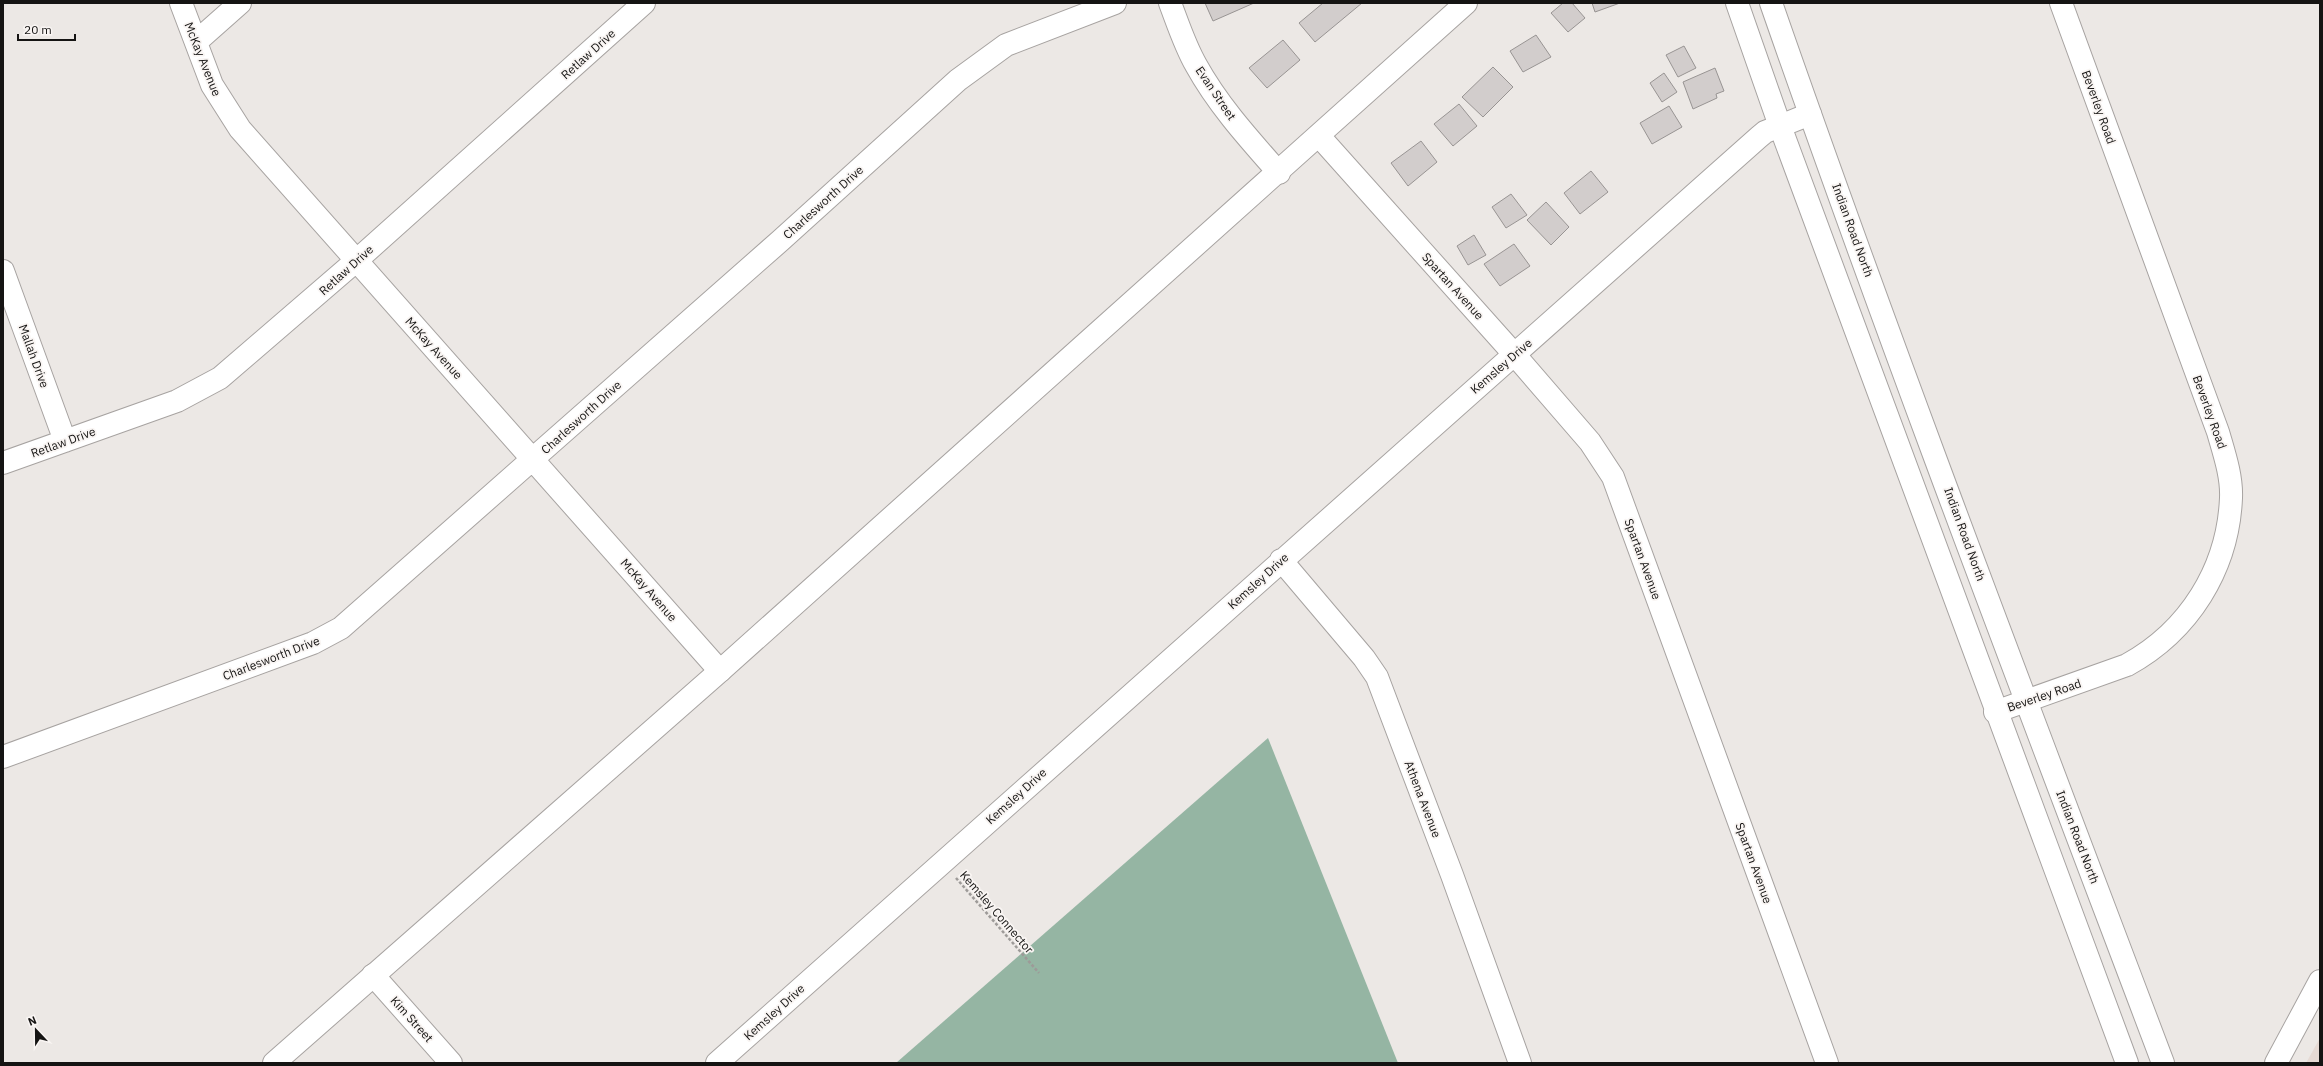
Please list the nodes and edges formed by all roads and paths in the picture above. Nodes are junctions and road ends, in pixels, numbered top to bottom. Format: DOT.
graph roads {
  1 [pos="181,3"];
  2 [pos="240,3"];
  3 [pos="644,3"];
  4 [pos="1115,3"];
  5 [pos="1170,3"];
  6 [pos="1466,3"];
  7 [pos="1737,3"];
  8 [pos="1771,3"];
  9 [pos="2061,3"];
  10 [pos="196,42"];
  11 [pos="1810,114"];
  12 [pos="1780,126"];
  13 [pos="1319,136"];
  14 [pos="1279,172"];
  15 [pos="357,260"];
  16 [pos="3,271"];
  17 [pos="1514,354"];
  18 [pos="65,441"];
  19 [pos="533,459"];
  20 [pos="3,463"];
  21 [pos="1281,560"];
  22 [pos="720,671"];
  23 [pos="2026,700"];
  24 [pos="1996,712"];
  25 [pos="3,757"];
  26 [pos="942,863"];
  27 [pos="1038,973"];
  28 [pos="373,975"];
  29 [pos="2320,982"];
  30 [pos="274,1063"];
  31 [pos="451,1063"];
  32 [pos="717,1063"];
  33 [pos="1520,1063"];
  34 [pos="1827,1063"];
  35 [pos="2127,1063"];
  36 [pos="2163,1063"];
  37 [pos="2276,1063"];
  1 -- 10 [label="street, McKay Avenue"];
  2 -- 10 [label="street"];
  3 -- 15 [label="street, Retlaw Drive"];
  4 -- 19 [label="street, Charlesworth Drive"];
  5 -- 14 [label="street, Evan Street"];
  6 -- 13 [label="street"];
  7 -- 12 [label="street"];
  8 -- 11 [label="street, Indian Road North"];
  9 -- 23 [label="street, Beverley Road"];
  10 -- 15 [label="street, McKay Avenue"];
  11 -- 12 [label="street, Kemsley Drive"];
  11 -- 23 [label="street, Indian Road North"];
  12 -- 17 [label="street, Kemsley Drive"];
  12 -- 24 [label="street"];
  13 -- 14 [label="street"];
  13 -- 17 [label="street, Spartan Avenue"];
  14 -- 22 [label="street"];
  15 -- 18 [label="street, Retlaw Drive"];
  15 -- 19 [label="street, McKay Avenue"];
  16 -- 18 [label="street, Mallah Drive"];
  17 -- 21 [label="street, Kemsley Drive"];
  17 -- 34 [label="street, Spartan Avenue"];
  18 -- 20 [label="street, Retlaw Drive"];
  19 -- 22 [label="street, McKay Avenue"];
  19 -- 25 [label="street, Charlesworth Drive"];
  21 -- 26 [label="street, Kemsley Drive"];
  21 -- 33 [label="street, Athena Avenue"];
  22 -- 28 [label="street"];
  23 -- 24 [label="street, Beverley Road"];
  23 -- 36 [label="street, Indian Road North"];
  24 -- 35 [label="street"];
  26 -- 27 [label="path, Kemsley Connector"];
  26 -- 32 [label="street, Kemsley Drive"];
  28 -- 30 [label="street"];
  28 -- 31 [label="street, Kim Street"];
  29 -- 37 [label="street"];
}
